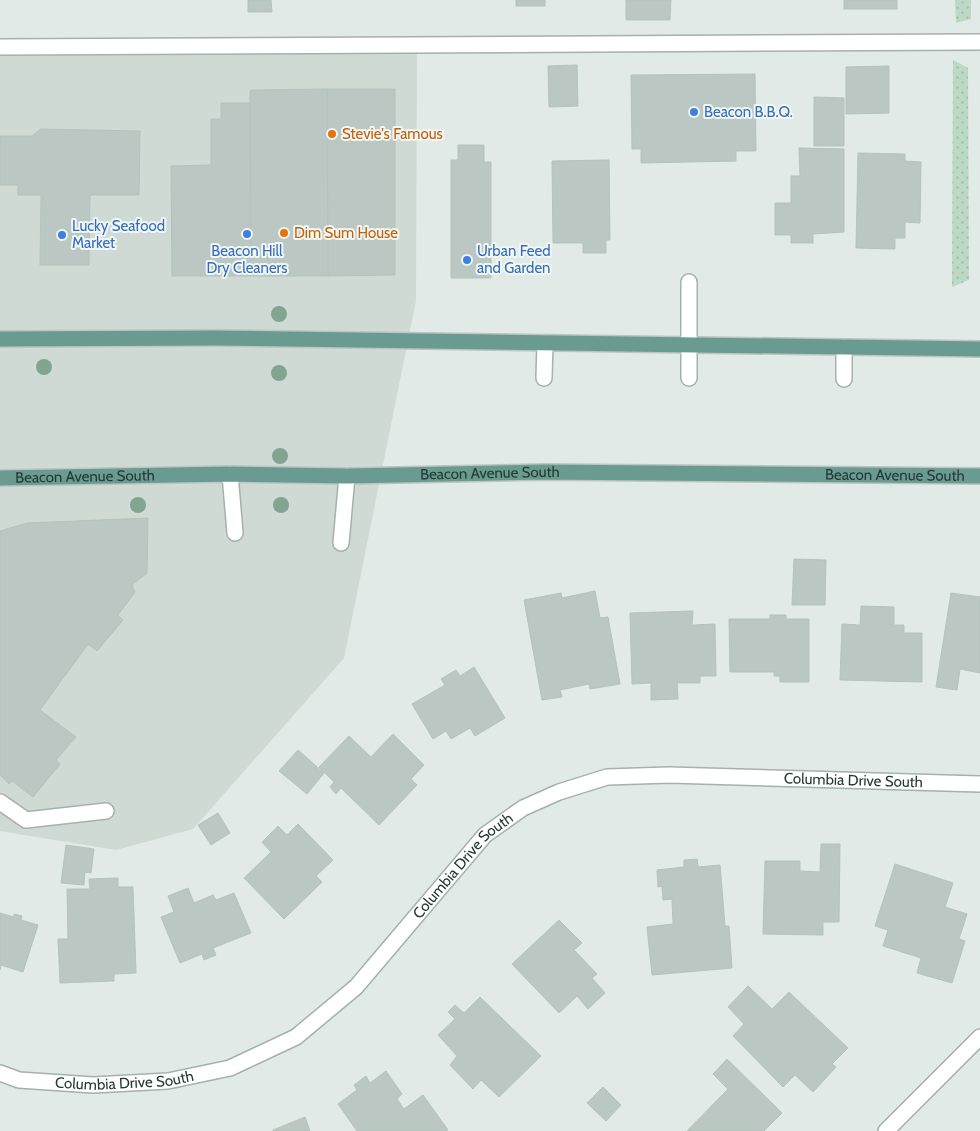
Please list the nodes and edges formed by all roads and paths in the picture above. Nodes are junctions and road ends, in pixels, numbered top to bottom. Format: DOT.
graph roads {
  1 [pos="980,42"];
  2 [pos="0,47"];
  3 [pos="690,282"];
  4 [pos="0,339"];
  5 [pos="545,343"];
  6 [pos="689,345"];
  7 [pos="844,347"];
  8 [pos="980,349"];
  9 [pos="544,378"];
  10 [pos="689,378"];
  11 [pos="844,379"];
  12 [pos="230,474"];
  13 [pos="347,476"];
  14 [pos="980,476"];
  15 [pos="0,478"];
  16 [pos="235,533"];
  17 [pos="341,543"];
  18 [pos="980,784"];
  19 [pos="0,802"];
  20 [pos="106,811"];
  21 [pos="980,1037"];
  22 [pos="0,1073"];
  23 [pos="886,1131"];
  1 -- 2 [label="street"];
  3 -- 6 [label="street"];
  4 -- 5 [label="main road"];
  5 -- 6 [label="main road"];
  5 -- 9 [label="street"];
  6 -- 7 [label="main road"];
  6 -- 10 [label="street"];
  7 -- 8 [label="main road"];
  7 -- 11 [label="street"];
  12 -- 13 [label="main road, Beacon Avenue South"];
  12 -- 15 [label="main road, Beacon Avenue South"];
  12 -- 16 [label="street"];
  13 -- 14 [label="main road, Beacon Avenue South"];
  13 -- 17 [label="street"];
  18 -- 22 [label="street, Columbia Drive South"];
  19 -- 20 [label="street"];
  21 -- 23 [label="street"];
}
